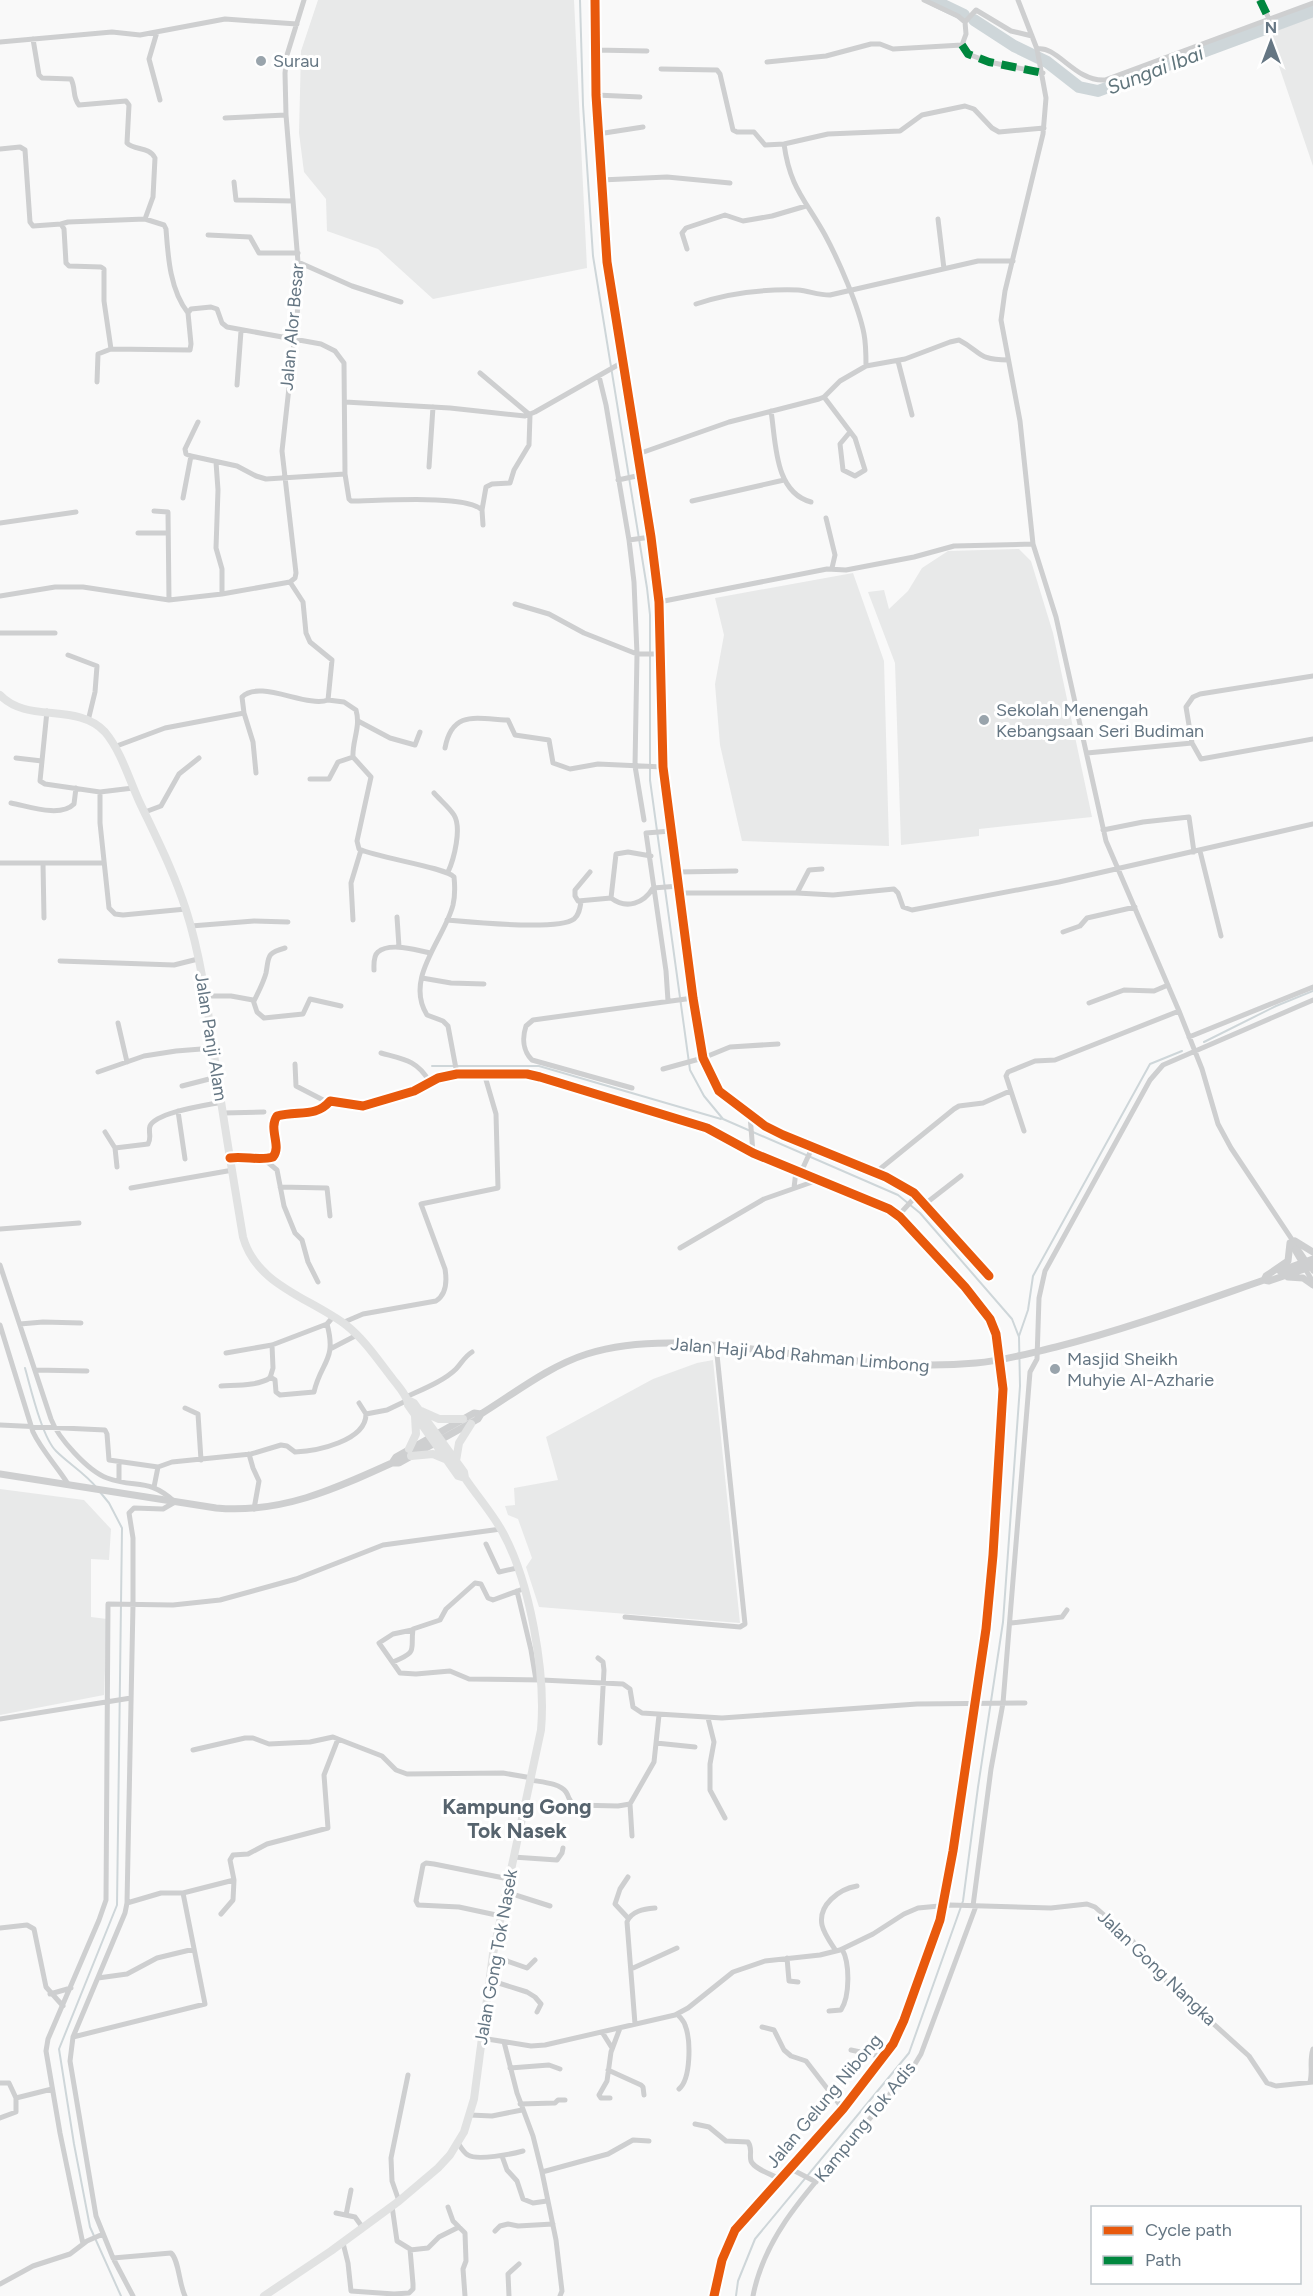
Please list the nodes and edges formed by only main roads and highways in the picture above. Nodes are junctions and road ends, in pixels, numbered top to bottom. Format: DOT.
graph roads {
  1 [pos="0,695"];
  2 [pos="417,1413"];
  3 [pos="462,1419"];
  4 [pos="471,1424"];
  5 [pos="435,1439"];
  6 [pos="446,1460"];
  7 [pos="456,1461"];
  8 [pos="465,1478"];
  9 [pos="264,2296"];
  1 -- 2 [label="main road, Jalan Panji Alam"];
  2 -- 3 [label="main road"];
  2 -- 5 [label="main road, Jalan Panji Alam"];
  2 -- 6 [label="main road"];
  4 -- 7 [label="main road"];
  5 -- 6 [label="main road"];
  5 -- 7 [label="main road, Jalan Gong Tok Nasek"];
  6 -- 8 [label="main road"];
  7 -- 8 [label="main road, Jalan Gong Tok Nasek"];
  8 -- 9 [label="main road, Jalan Gong Tok Nasek"];
}
